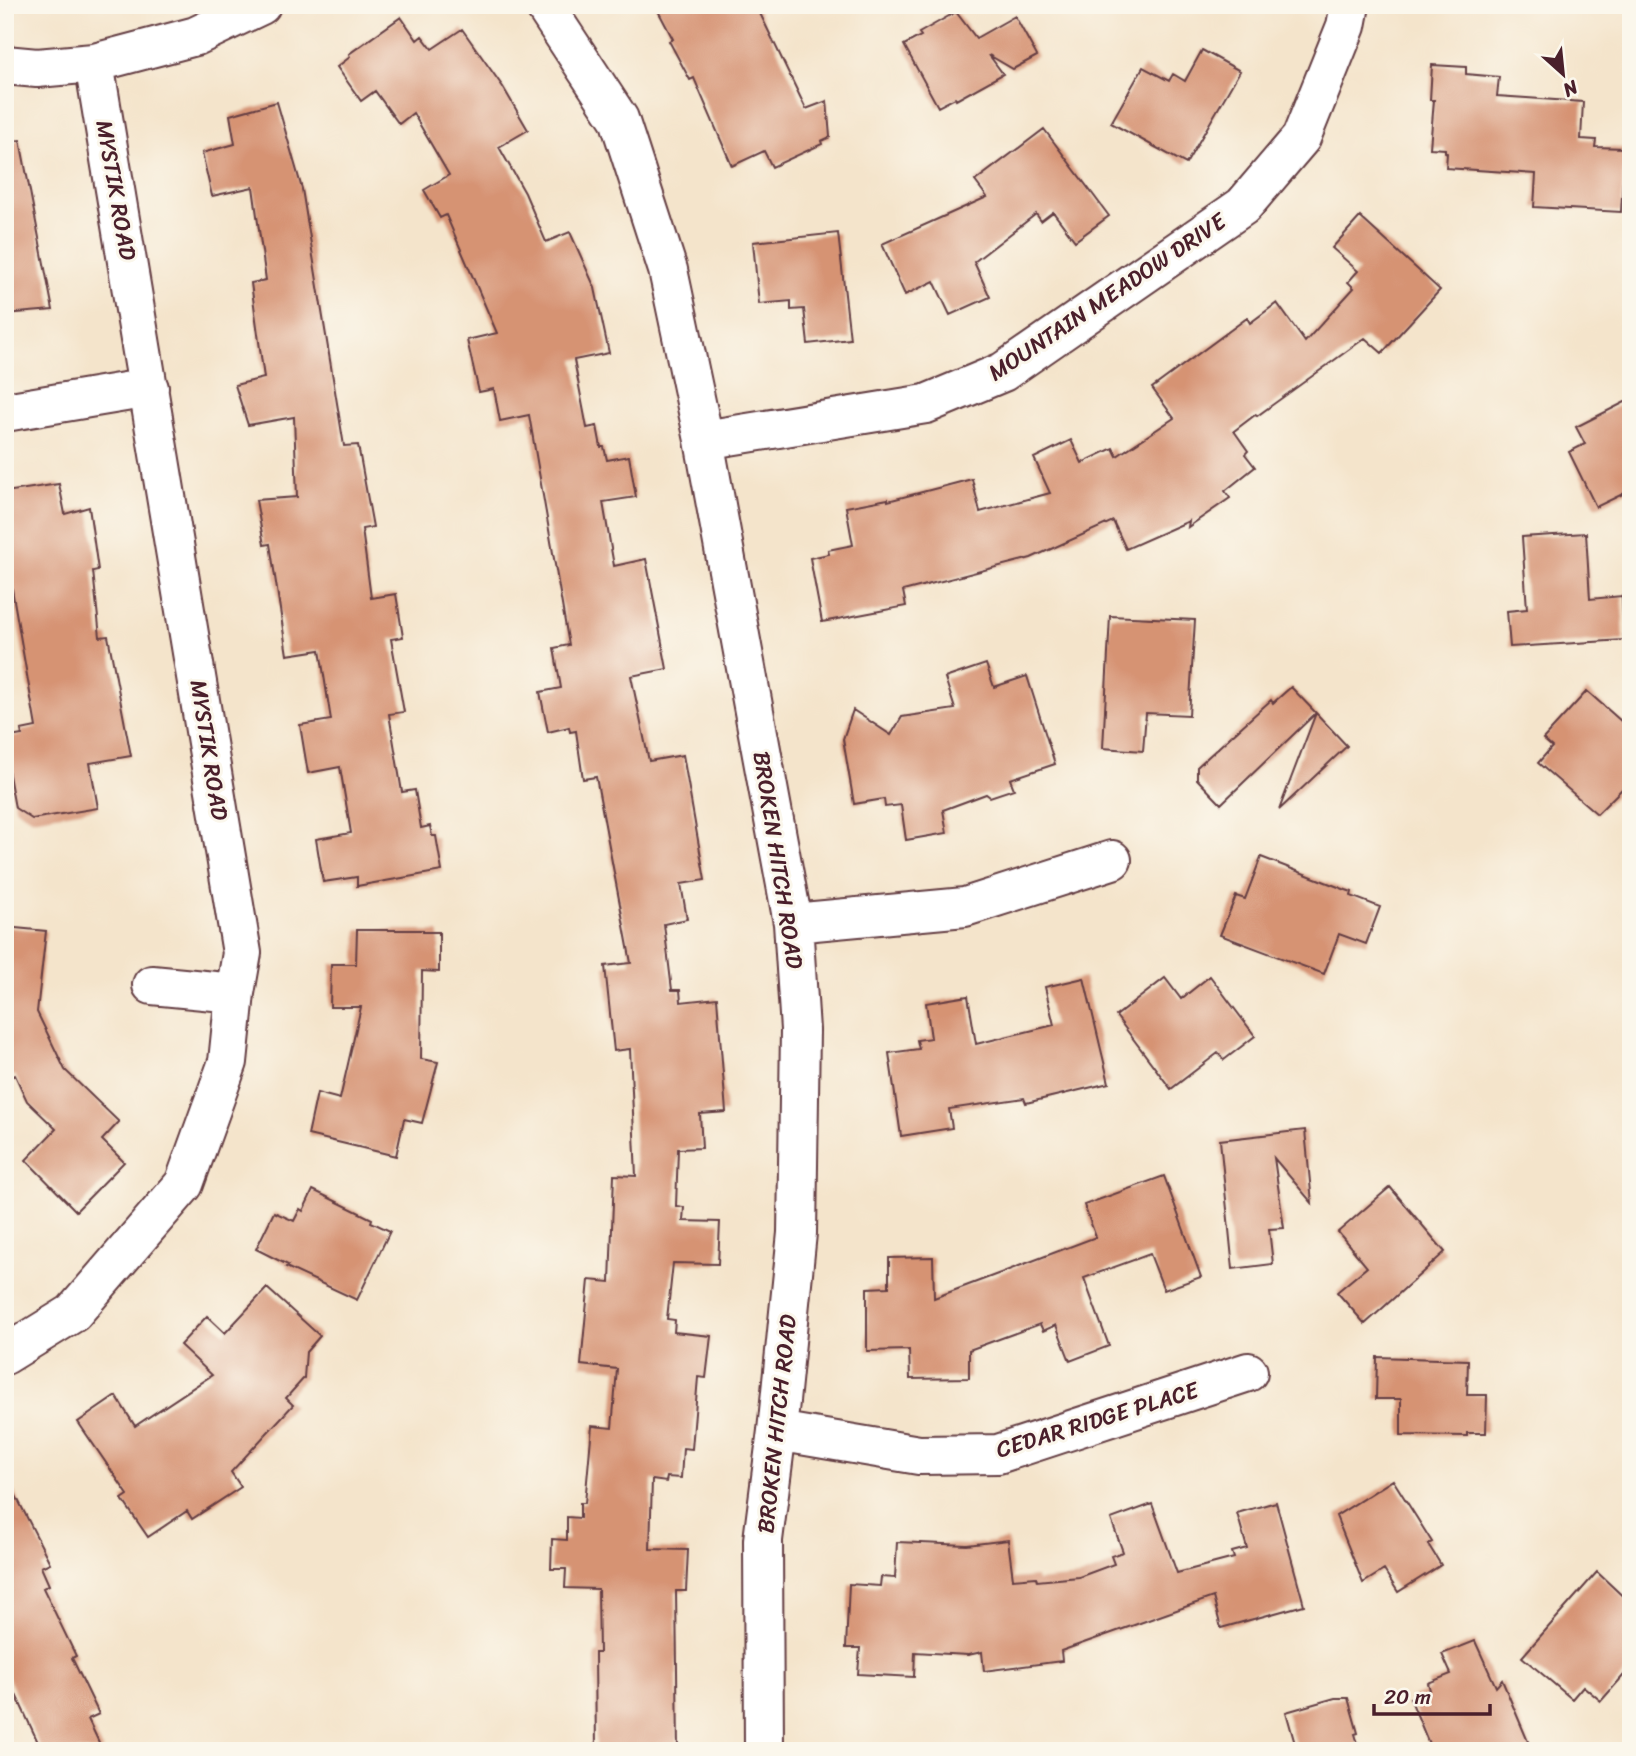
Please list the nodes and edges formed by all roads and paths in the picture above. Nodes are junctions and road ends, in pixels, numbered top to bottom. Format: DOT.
graph roads {
  1 [pos="261,5"];
  2 [pos="544,5"];
  3 [pos="1350,5"];
  4 [pos="94,63"];
  5 [pos="5,65"];
  6 [pos="149,388"];
  7 [pos="5,412"];
  8 [pos="704,440"];
  9 [pos="1112,860"];
  10 [pos="793,923"];
  11 [pos="152,985"];
  12 [pos="235,993"];
  13 [pos="5,1355"];
  14 [pos="1248,1372"];
  15 [pos="777,1431"];
  16 [pos="764,1751"];
  1 -- 4 [label="street"];
  2 -- 8 [label="street, BROKEN HITCH ROAD"];
  3 -- 8 [label="street, MOUNTAIN MEADOW DRIVE"];
  4 -- 5 [label="street"];
  4 -- 6 [label="street, MYSTIK ROAD"];
  6 -- 7 [label="street"];
  6 -- 12 [label="street, MYSTIK ROAD"];
  8 -- 10 [label="street, BROKEN HITCH ROAD"];
  9 -- 10 [label="street"];
  10 -- 15 [label="street, BROKEN HITCH ROAD"];
  11 -- 12 [label="street"];
  12 -- 13 [label="street, MYSTIK ROAD"];
  14 -- 15 [label="street, CEDAR RIDGE PLACE"];
  15 -- 16 [label="street, BROKEN HITCH ROAD"];
}
